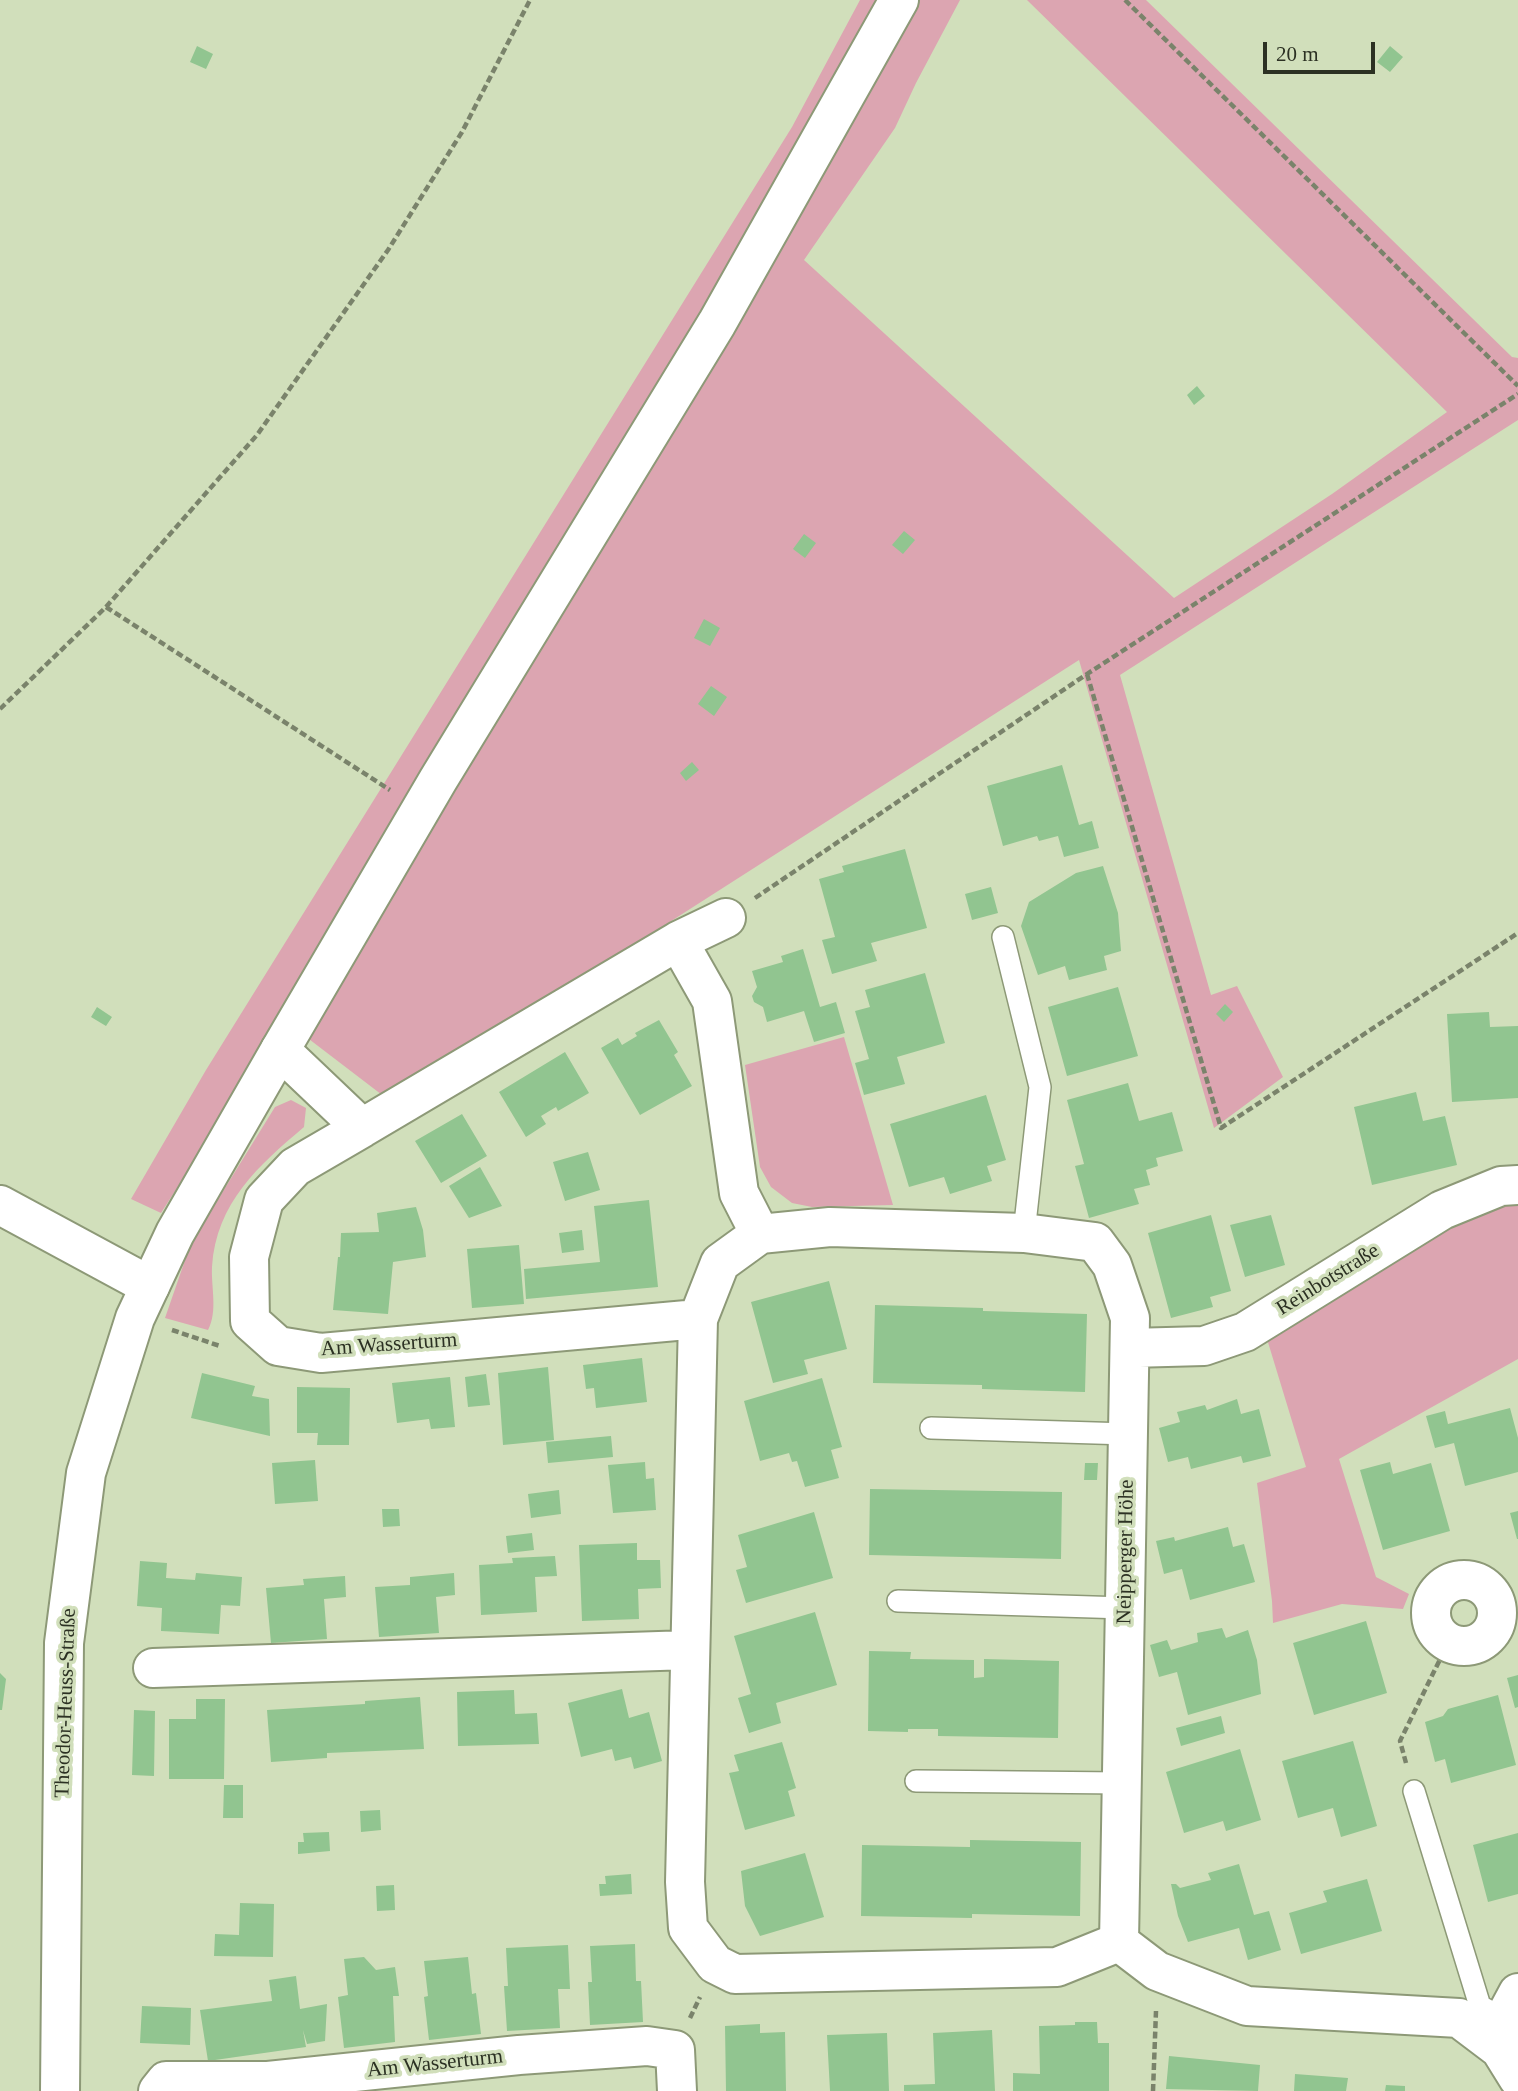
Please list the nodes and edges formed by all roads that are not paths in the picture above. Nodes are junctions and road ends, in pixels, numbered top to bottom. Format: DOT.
graph roads {
  1 [pos="899,0"];
  2 [pos="726,918"];
  3 [pos="1003,937"];
  4 [pos="678,941"];
  5 [pos="280,1050"];
  6 [pos="362,1128"];
  7 [pos="1518,1185"];
  8 [pos="0,1205"];
  9 [pos="1024,1233"];
  10 [pos="760,1234"];
  11 [pos="142,1302"];
  12 [pos="698,1319"];
  13 [pos="1130,1348"];
  14 [pos="931,1428"];
  15 [pos="1128,1434"];
  16 [pos="898,1601"];
  17 [pos="1125,1608"];
  18 [pos="1506,1624"];
  19 [pos="689,1650"];
  20 [pos="153,1668"];
  21 [pos="916,1781"];
  22 [pos="1122,1783"];
  23 [pos="1413,1791"];
  24 [pos="1119,1942"];
  25 [pos="1510,2035"];
  26 [pos="60,2091"];
  27 [pos="158,2091"];
  28 [pos="677,2091"];
  1 -- 5 [label="street, Theodor-Heuss-Straße"];
  2 -- 4 [label="street, Am Wasserturm"];
  3 -- 9 [label="lane"];
  4 -- 6 [label="street, Am Wasserturm"];
  4 -- 10 [label="street"];
  5 -- 6 [label="street"];
  5 -- 11 [label="street, Theodor-Heuss-Straße"];
  6 -- 12 [label="street, Am Wasserturm"];
  7 -- 13 [label="street, Reinbotstraße"];
  8 -- 11 [label="street"];
  9 -- 10 [label="street, Neipperger Höhe"];
  9 -- 13 [label="street, Neipperger Höhe"];
  10 -- 12 [label="street"];
  11 -- 26 [label="street, Theodor-Heuss-Straße"];
  12 -- 19 [label="street"];
  13 -- 15 [label="street, Neipperger Höhe"];
  14 -- 15 [label="lane"];
  15 -- 17 [label="street, Neipperger Höhe"];
  16 -- 17 [label="lane"];
  17 -- 22 [label="street, Neipperger Höhe"];
  18 -- 18 [label="street"];
  19 -- 20 [label="street"];
  19 -- 24 [label="street"];
  21 -- 22 [label="lane"];
  22 -- 24 [label="street, Neipperger Höhe"];
  23 -- 25 [label="lane"];
  24 -- 25 [label="street"];
  27 -- 28 [label="street, Am Wasserturm"];
}
